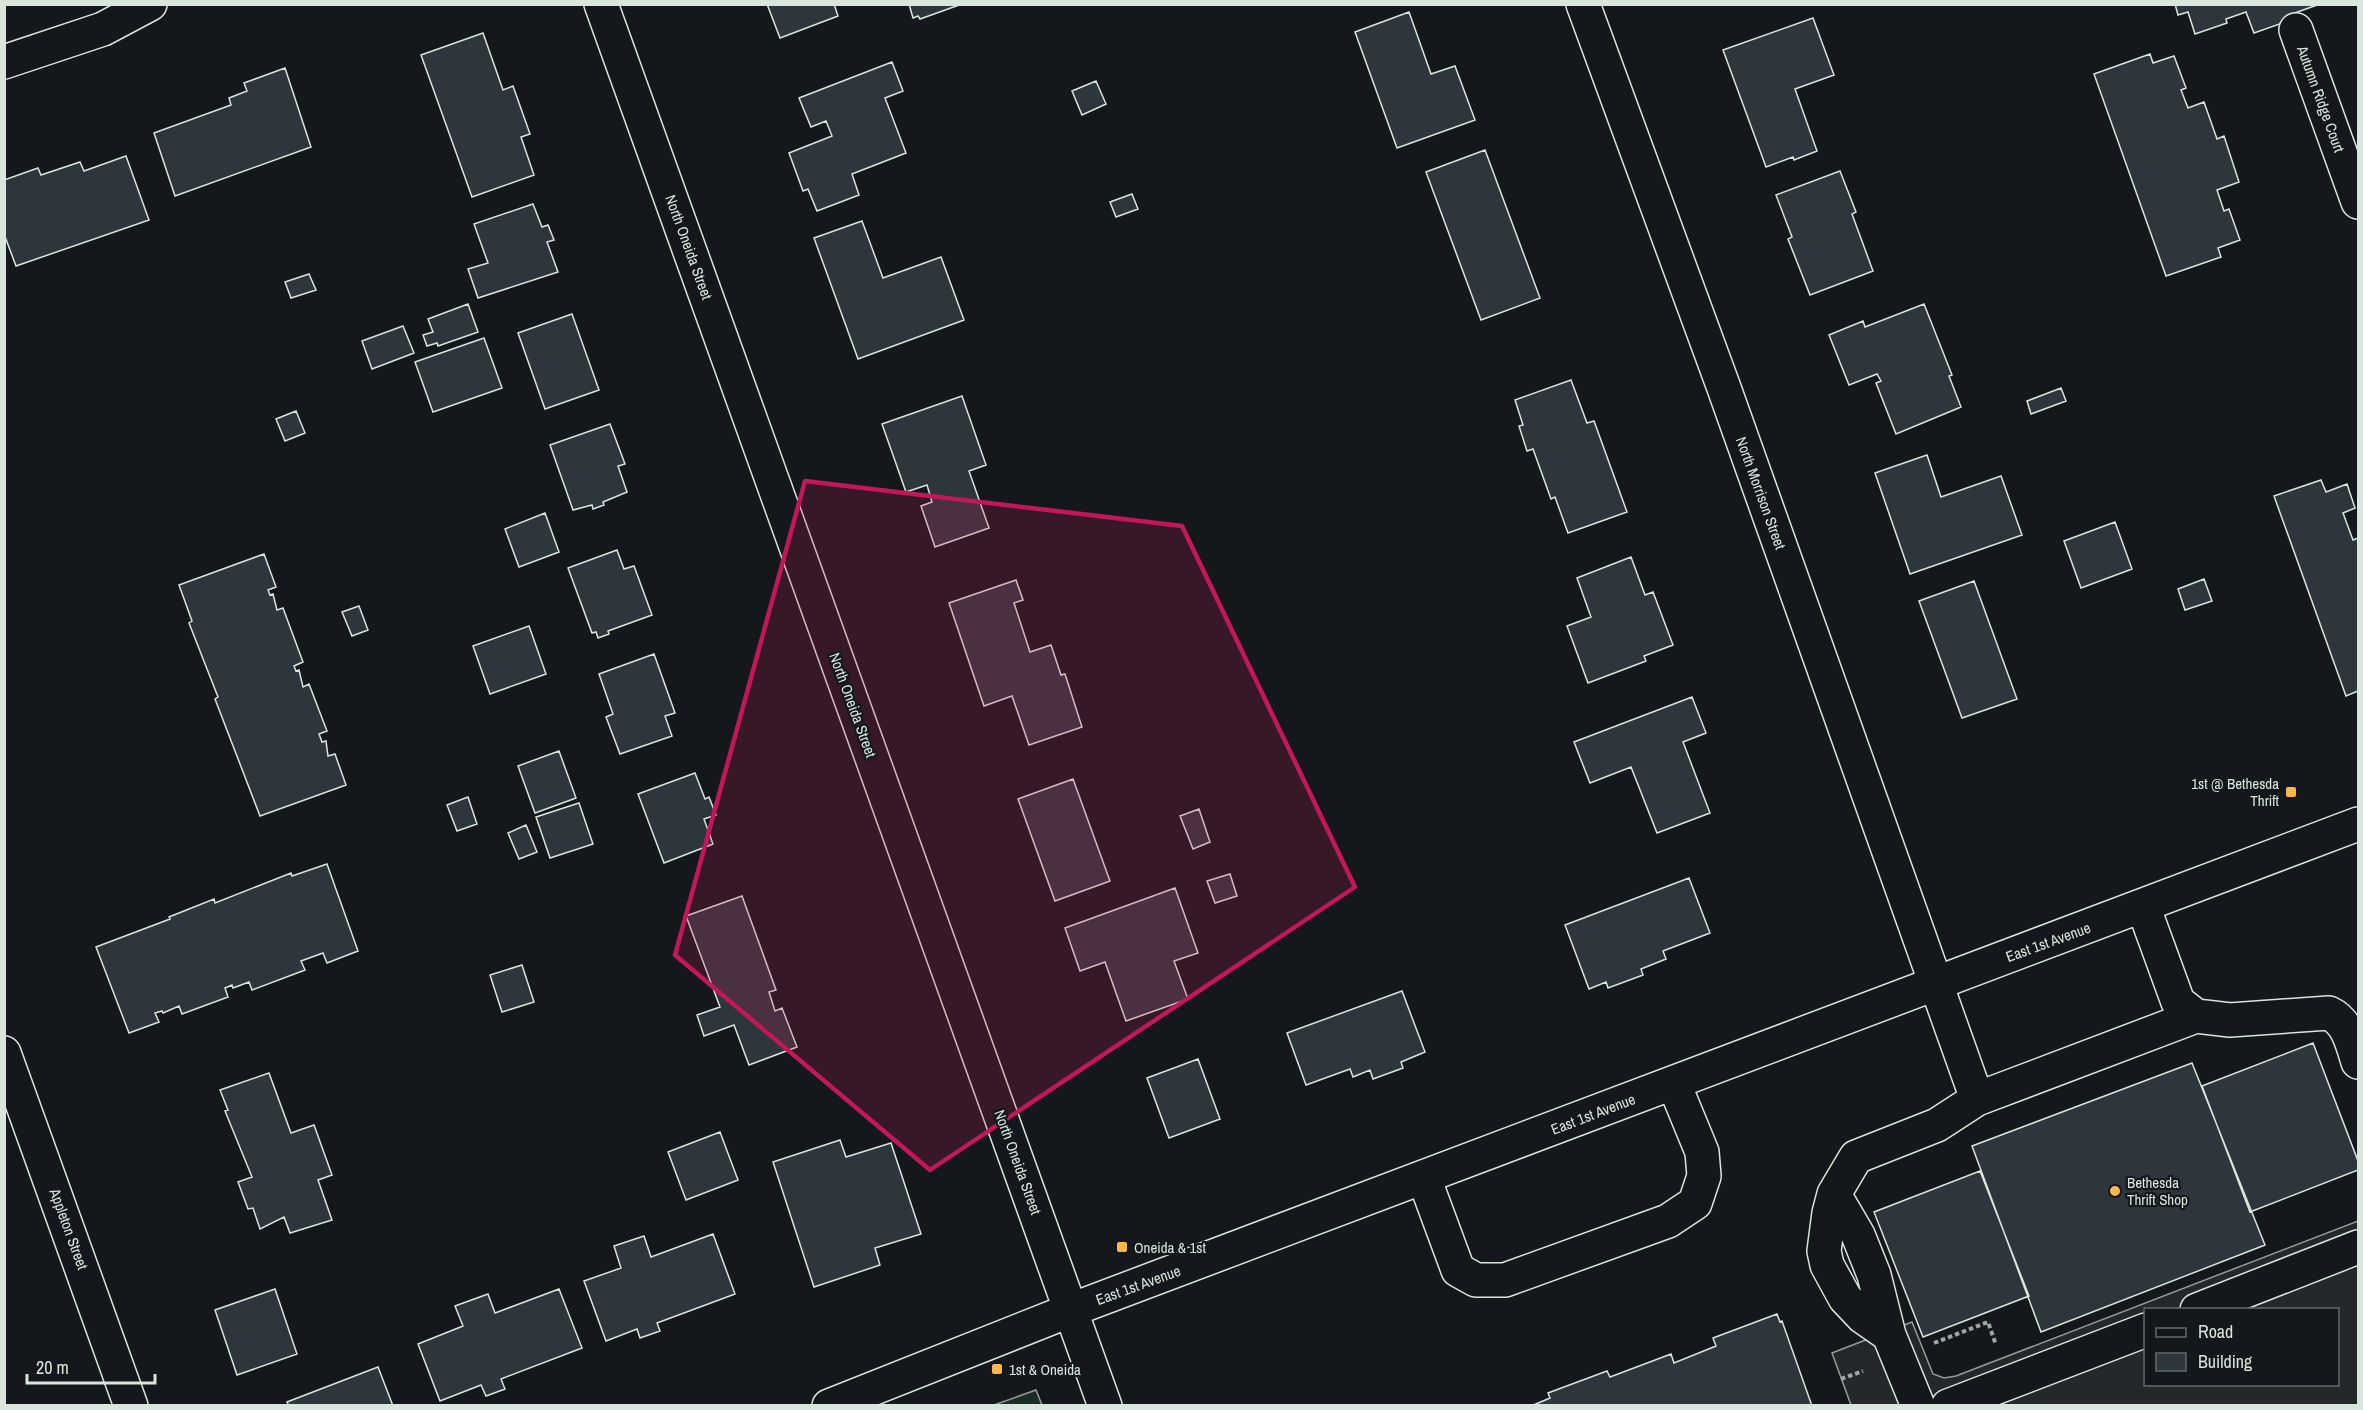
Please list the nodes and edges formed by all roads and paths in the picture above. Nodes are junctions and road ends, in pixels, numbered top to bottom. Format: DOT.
graph roads {
  1 [pos="150,4"];
  2 [pos="602,4"];
  3 [pos="1583,4"];
  4 [pos="2296,30"];
  5 [pos="4,62"];
  6 [pos="2358,202"];
  7 [pos="2358,824"];
  8 [pos="2143,906"];
  9 [pos="1935,984"];
  10 [pos="2196,1016"];
  11 [pos="4,1053"];
  12 [pos="2358,1062"];
  13 [pos="1674,1084"];
  14 [pos="10,1087"];
  15 [pos="1977,1100"];
  16 [pos="1424,1178"];
  17 [pos="2358,1247"];
  18 [pos="2203,1308"];
  19 [pos="1071,1310"];
  20 [pos="2144,1330"];
  21 [pos="132,1406"];
  22 [pos="829,1406"];
  23 [pos="1105,1406"];
  24 [pos="1918,1406"];
  25 [pos="1948,1406"];
  1 -- 5 [label="street"];
  2 -- 19 [label="street, North Oneida Street"];
  3 -- 9 [label="street, North Morrison Street"];
  4 -- 6 [label="street, Autumn Ridge Court"];
  7 -- 8 [label="street, East 1st Avenue"];
  8 -- 9 [label="street, East 1st Avenue"];
  8 -- 10 [label="street"];
  9 -- 13 [label="street, East 1st Avenue"];
  9 -- 15 [label="street, North Morrison Street"];
  10 -- 12 [label="street"];
  10 -- 15 [label="street"];
  11 -- 14 [label="street, Appleton Street"];
  13 -- 16 [label="street, East 1st Avenue"];
  13 -- 16 [label="street"];
  14 -- 21 [label="street, Appleton Street"];
  15 -- 24 [label="street"];
  16 -- 19 [label="street, East 1st Avenue"];
  17 -- 18 [label="street"];
  19 -- 22 [label="street, East 1st Avenue"];
  19 -- 23 [label="street, North Oneida Street"];
  20 -- 25 [label="street"];
}
